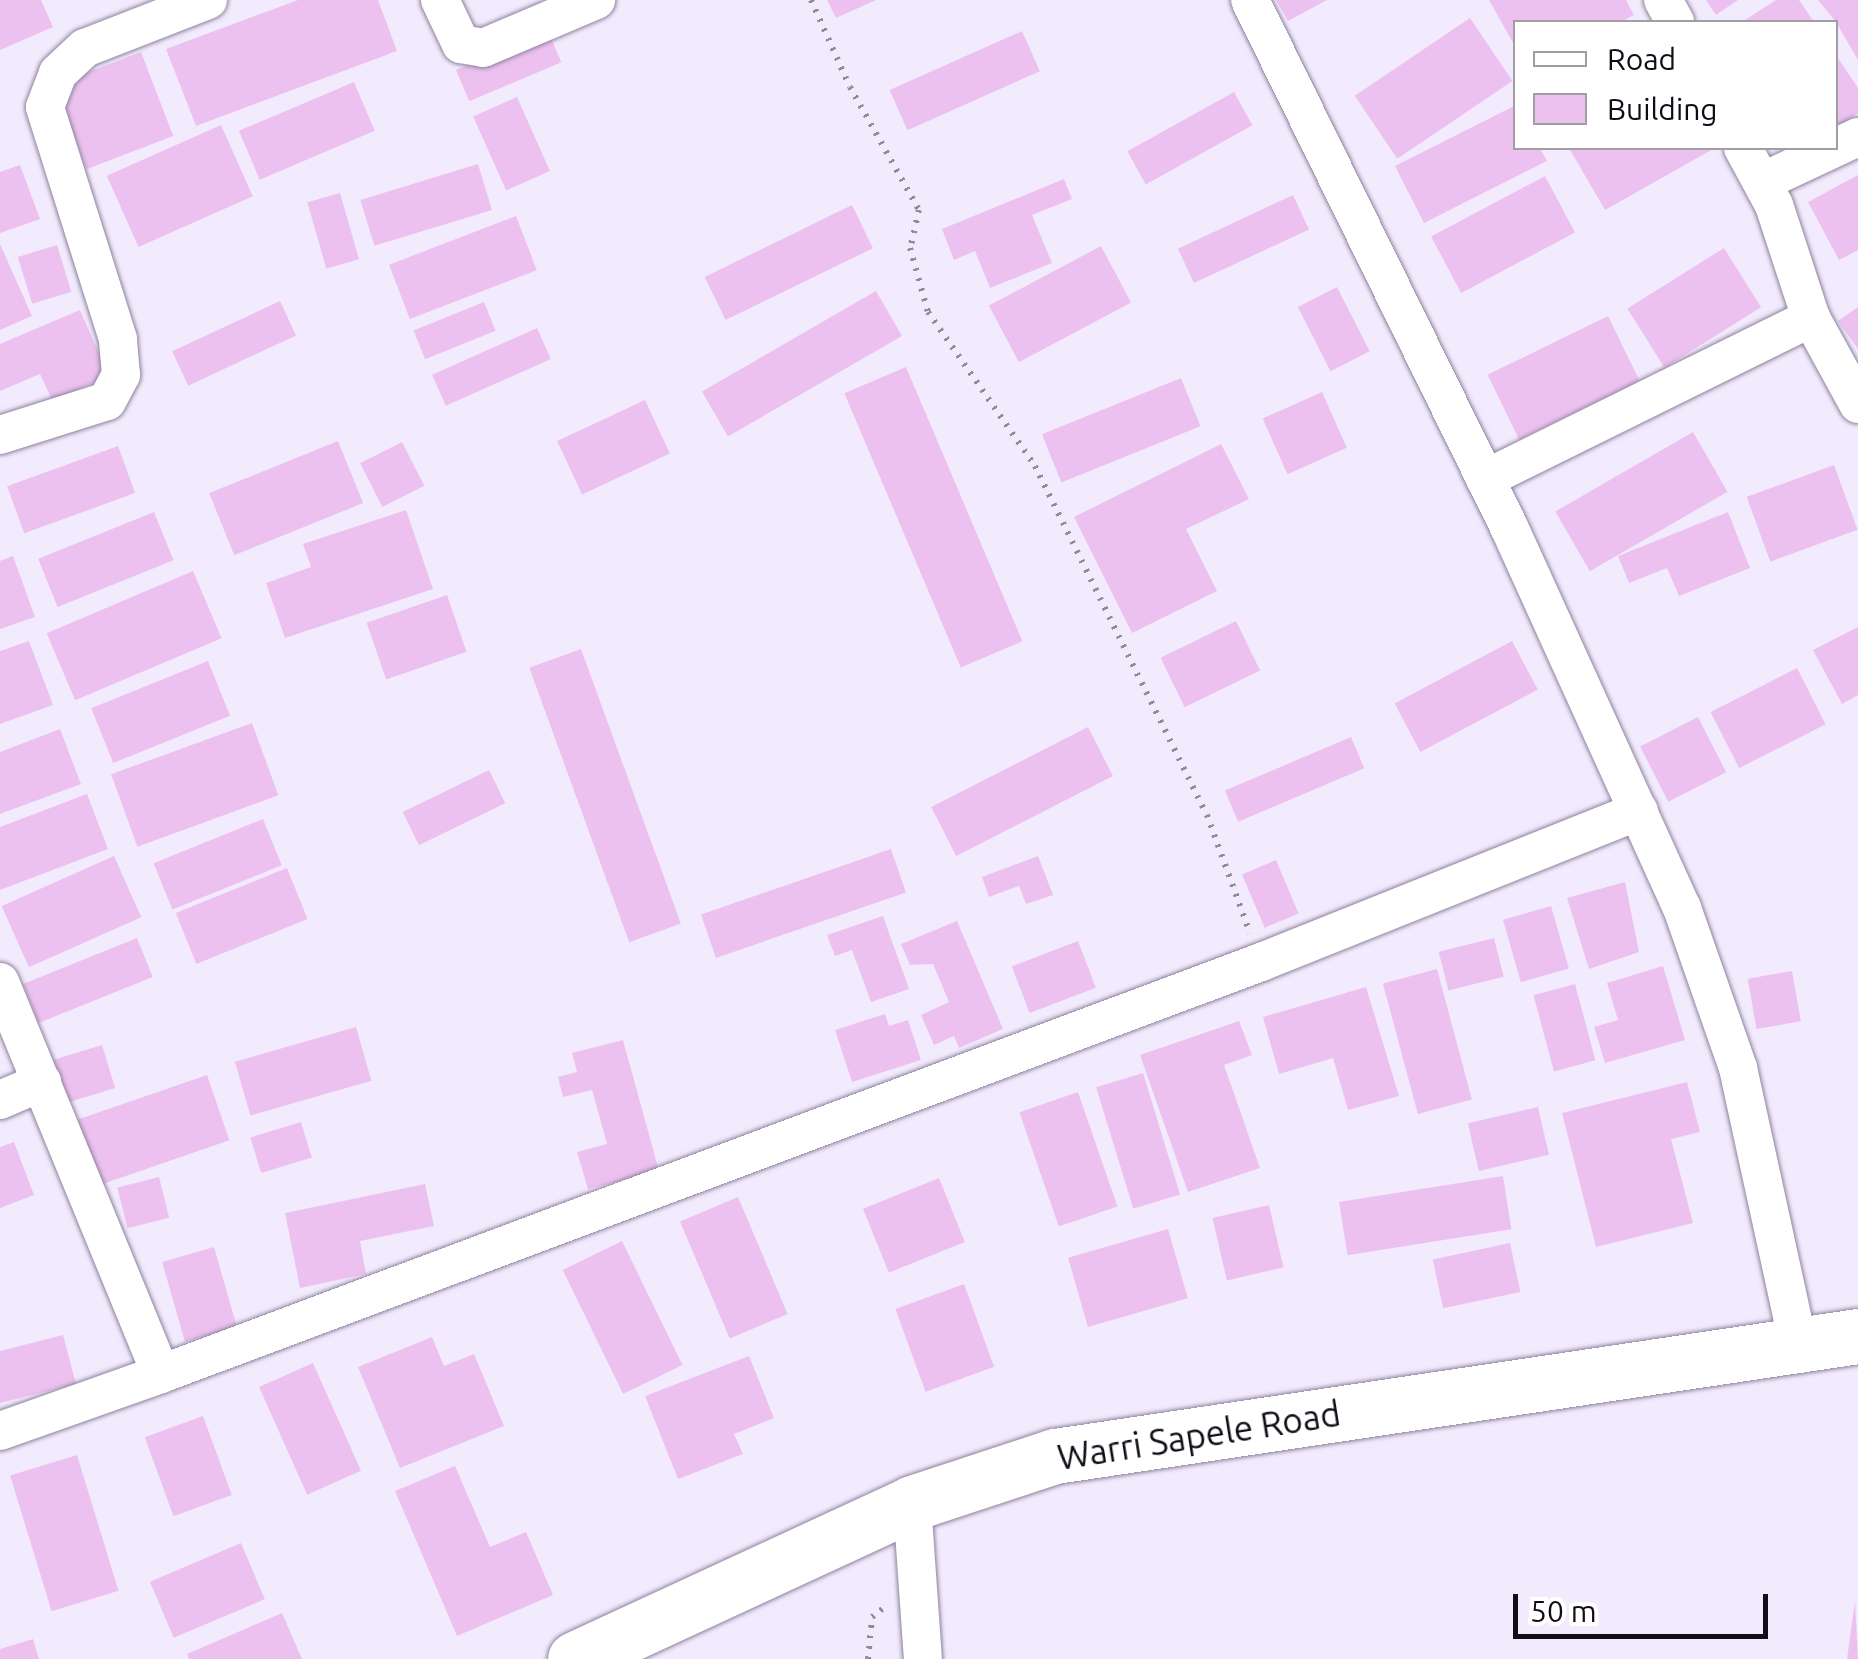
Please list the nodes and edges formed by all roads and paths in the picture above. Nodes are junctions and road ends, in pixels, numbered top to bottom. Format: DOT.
graph roads {
  1 [pos="208,0"];
  2 [pos="440,0"];
  3 [pos="596,0"];
  4 [pos="811,0"];
  5 [pos="1250,0"];
  6 [pos="1744,150"];
  7 [pos="1830,150"];
  8 [pos="1762,182"];
  9 [pos="1810,318"];
  10 [pos="1858,404"];
  11 [pos="0,435"];
  12 [pos="1486,479"];
  13 [pos="1639,811"];
  14 [pos="1261,962"];
  15 [pos="0,982"];
  16 [pos="42,1082"];
  17 [pos="0,1100"];
  18 [pos="1858,1336"];
  19 [pos="1798,1344"];
  20 [pos="161,1374"];
  21 [pos="0,1431"];
  22 [pos="912,1504"];
  23 [pos="576,1659"];
  24 [pos="923,1659"];
  1 -- 11 [label="street"];
  2 -- 3 [label="street"];
  4 -- 14 [label="path"];
  5 -- 12 [label="street"];
  6 -- 8 [label="street"];
  7 -- 8 [label="street"];
  8 -- 9 [label="street"];
  9 -- 10 [label="street"];
  9 -- 12 [label="street"];
  12 -- 13 [label="street"];
  13 -- 14 [label="street"];
  13 -- 19 [label="street"];
  14 -- 20 [label="street"];
  15 -- 16 [label="street"];
  16 -- 17 [label="street"];
  16 -- 20 [label="street"];
  18 -- 19 [label="highway, Warri Sapele Road"];
  19 -- 22 [label="highway, Warri Sapele Road"];
  20 -- 21 [label="street"];
  22 -- 23 [label="highway, Warri Sapele Road"];
  22 -- 24 [label="street"];
}
